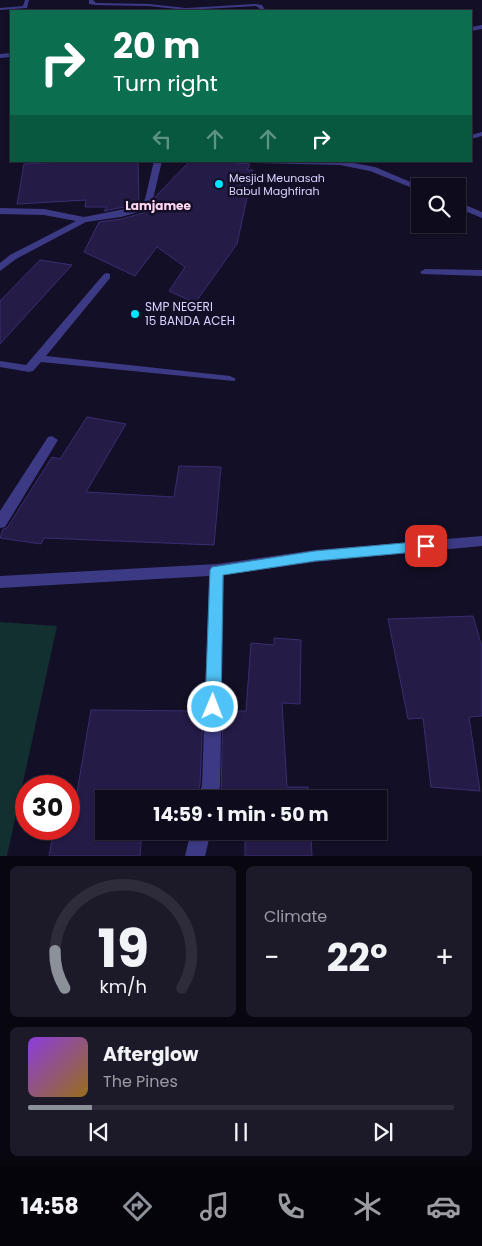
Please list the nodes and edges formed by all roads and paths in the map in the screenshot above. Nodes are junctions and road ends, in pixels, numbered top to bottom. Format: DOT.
graph roads {
  1 [pos="26,0"];
  2 [pos="91,0"];
  3 [pos="0,9"];
  4 [pos="262,10"];
  5 [pos="158,162"];
  6 [pos="339,162"];
  7 [pos="411,185"];
  8 [pos="466,208"];
  9 [pos="0,211"];
  10 [pos="482,215"];
  11 [pos="84,220"];
  12 [pos="0,268"];
  13 [pos="425,272"];
  14 [pos="482,273"];
  15 [pos="107,276"];
  16 [pos="38,358"];
  17 [pos="0,364"];
  18 [pos="230,379"];
  19 [pos="52,440"];
  20 [pos="0,523"];
  21 [pos="482,541"];
  22 [pos="217,570"];
  23 [pos="0,582"];
  24 [pos="210,790"];
  25 [pos="198,840"];
  26 [pos="195,856"];
  1 -- 3 [label="street"];
  2 -- 4 [label="street"];
  5 -- 11 [label="street"];
  6 -- 7 [label="street"];
  8 -- 10 [label="street"];
  9 -- 11 [label="street"];
  11 -- 12 [label="street"];
  13 -- 14 [label="street"];
  15 -- 16 [label="street"];
  16 -- 17 [label="street"];
  16 -- 18 [label="street"];
  19 -- 20 [label="street"];
  21 -- 22 [label="street"];
  22 -- 23 [label="street"];
  22 -- 24 [label="street"];
  25 -- 26 [label="street"];
}
